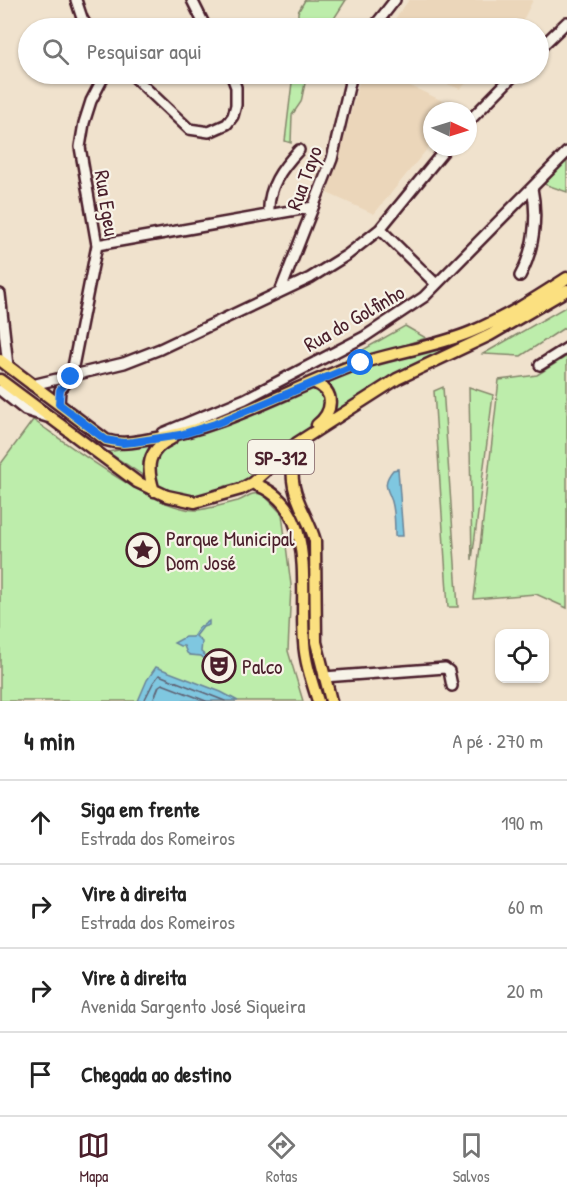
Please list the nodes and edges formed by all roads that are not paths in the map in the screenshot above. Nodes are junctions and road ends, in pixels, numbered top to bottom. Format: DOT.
graph roads {
  1 [pos="76,0"];
  2 [pos="192,0"];
  3 [pos="395,0"];
  4 [pos="82,18"];
  5 [pos="201,18"];
  6 [pos="381,18"];
  7 [pos="567,22"];
  8 [pos="549,39"];
  9 [pos="100,84"];
  10 [pos="142,84"];
  11 [pos="235,84"];
  12 [pos="350,84"];
  13 [pos="505,84"];
  14 [pos="477,113"];
  15 [pos="299,150"];
  16 [pos="567,152"];
  17 [pos="440,156"];
  18 [pos="532,188"];
  19 [pos="313,207"];
  20 [pos="269,214"];
  21 [pos="380,229"];
  22 [pos="97,245"];
  23 [pos="520,276"];
  24 [pos="567,278"];
  25 [pos="436,284"];
  26 [pos="567,290"];
  27 [pos="280,292"];
  28 [pos="0,294"];
  29 [pos="1,322"];
  30 [pos="567,348"];
  31 [pos="4,363"];
  32 [pos="540,365"];
  33 [pos="71,377"];
  34 [pos="0,380"];
  35 [pos="315,383"];
  36 [pos="32,385"];
  37 [pos="0,390"];
  38 [pos="59,404"];
  39 [pos="51,418"];
  40 [pos="180,435"];
  41 [pos="149,440"];
  42 [pos="297,443"];
  43 [pos="252,483"];
  44 [pos="294,488"];
  45 [pos="154,491"];
  46 [pos="275,494"];
  47 [pos="324,677"];
  48 [pos="452,686"];
  49 [pos="318,701"];
  50 [pos="331,701"];
  1 -- 4 [label="street"];
  2 -- 5 [label="street"];
  3 -- 6 [label="street"];
  7 -- 8 [label="street"];
  9 -- 22 [label="street, Rua Egeu"];
  10 -- 11 [label="street"];
  12 -- 19 [label="street, Rua Tayo"];
  13 -- 14 [label="street"];
  15 -- 20 [label="street"];
  16 -- 18 [label="street, Rua do Golfinho"];
  17 -- 21 [label="street"];
  18 -- 23 [label="street"];
  18 -- 25 [label="street, Rua do Golfinho"];
  19 -- 20 [label="street"];
  19 -- 27 [label="street, Rua Tayo"];
  20 -- 22 [label="street"];
  21 -- 25 [label="street"];
  21 -- 27 [label="street"];
  22 -- 33 [label="street, Rua Egeu"];
  24 -- 35 [label="main road, SP-312"];
  25 -- 41 [label="street, Rua do Golfinho"];
  26 -- 42 [label="main road, SP-312"];
  27 -- 33 [label="street"];
  28 -- 29 [label="street"];
  29 -- 31 [label="street"];
  30 -- 32 [label="street"];
  31 -- 36 [label="main road, SP-312"];
  33 -- 36 [label="street"];
  33 -- 38 [label="street, Rua Egeu"];
  34 -- 39 [label="main road, SP-312"];
  35 -- 40 [label="main road, SP-312"];
  35 -- 42 [label="main road"];
  36 -- 38 [label="main road, SP-312"];
  37 -- 39 [label="street"];
  38 -- 41 [label="main road, SP-312"];
  39 -- 45 [label="main road, SP-312"];
  40 -- 41 [label="main road, SP-312"];
  40 -- 45 [label="main road"];
  42 -- 43 [label="main road, SP-312"];
  42 -- 44 [label="main road"];
  43 -- 45 [label="main road, SP-312"];
  43 -- 46 [label="main road"];
  44 -- 46 [label="main road"];
  44 -- 47 [label="main road"];
  46 -- 49 [label="main road"];
  47 -- 48 [label="street"];
  47 -- 50 [label="main road"];
}
